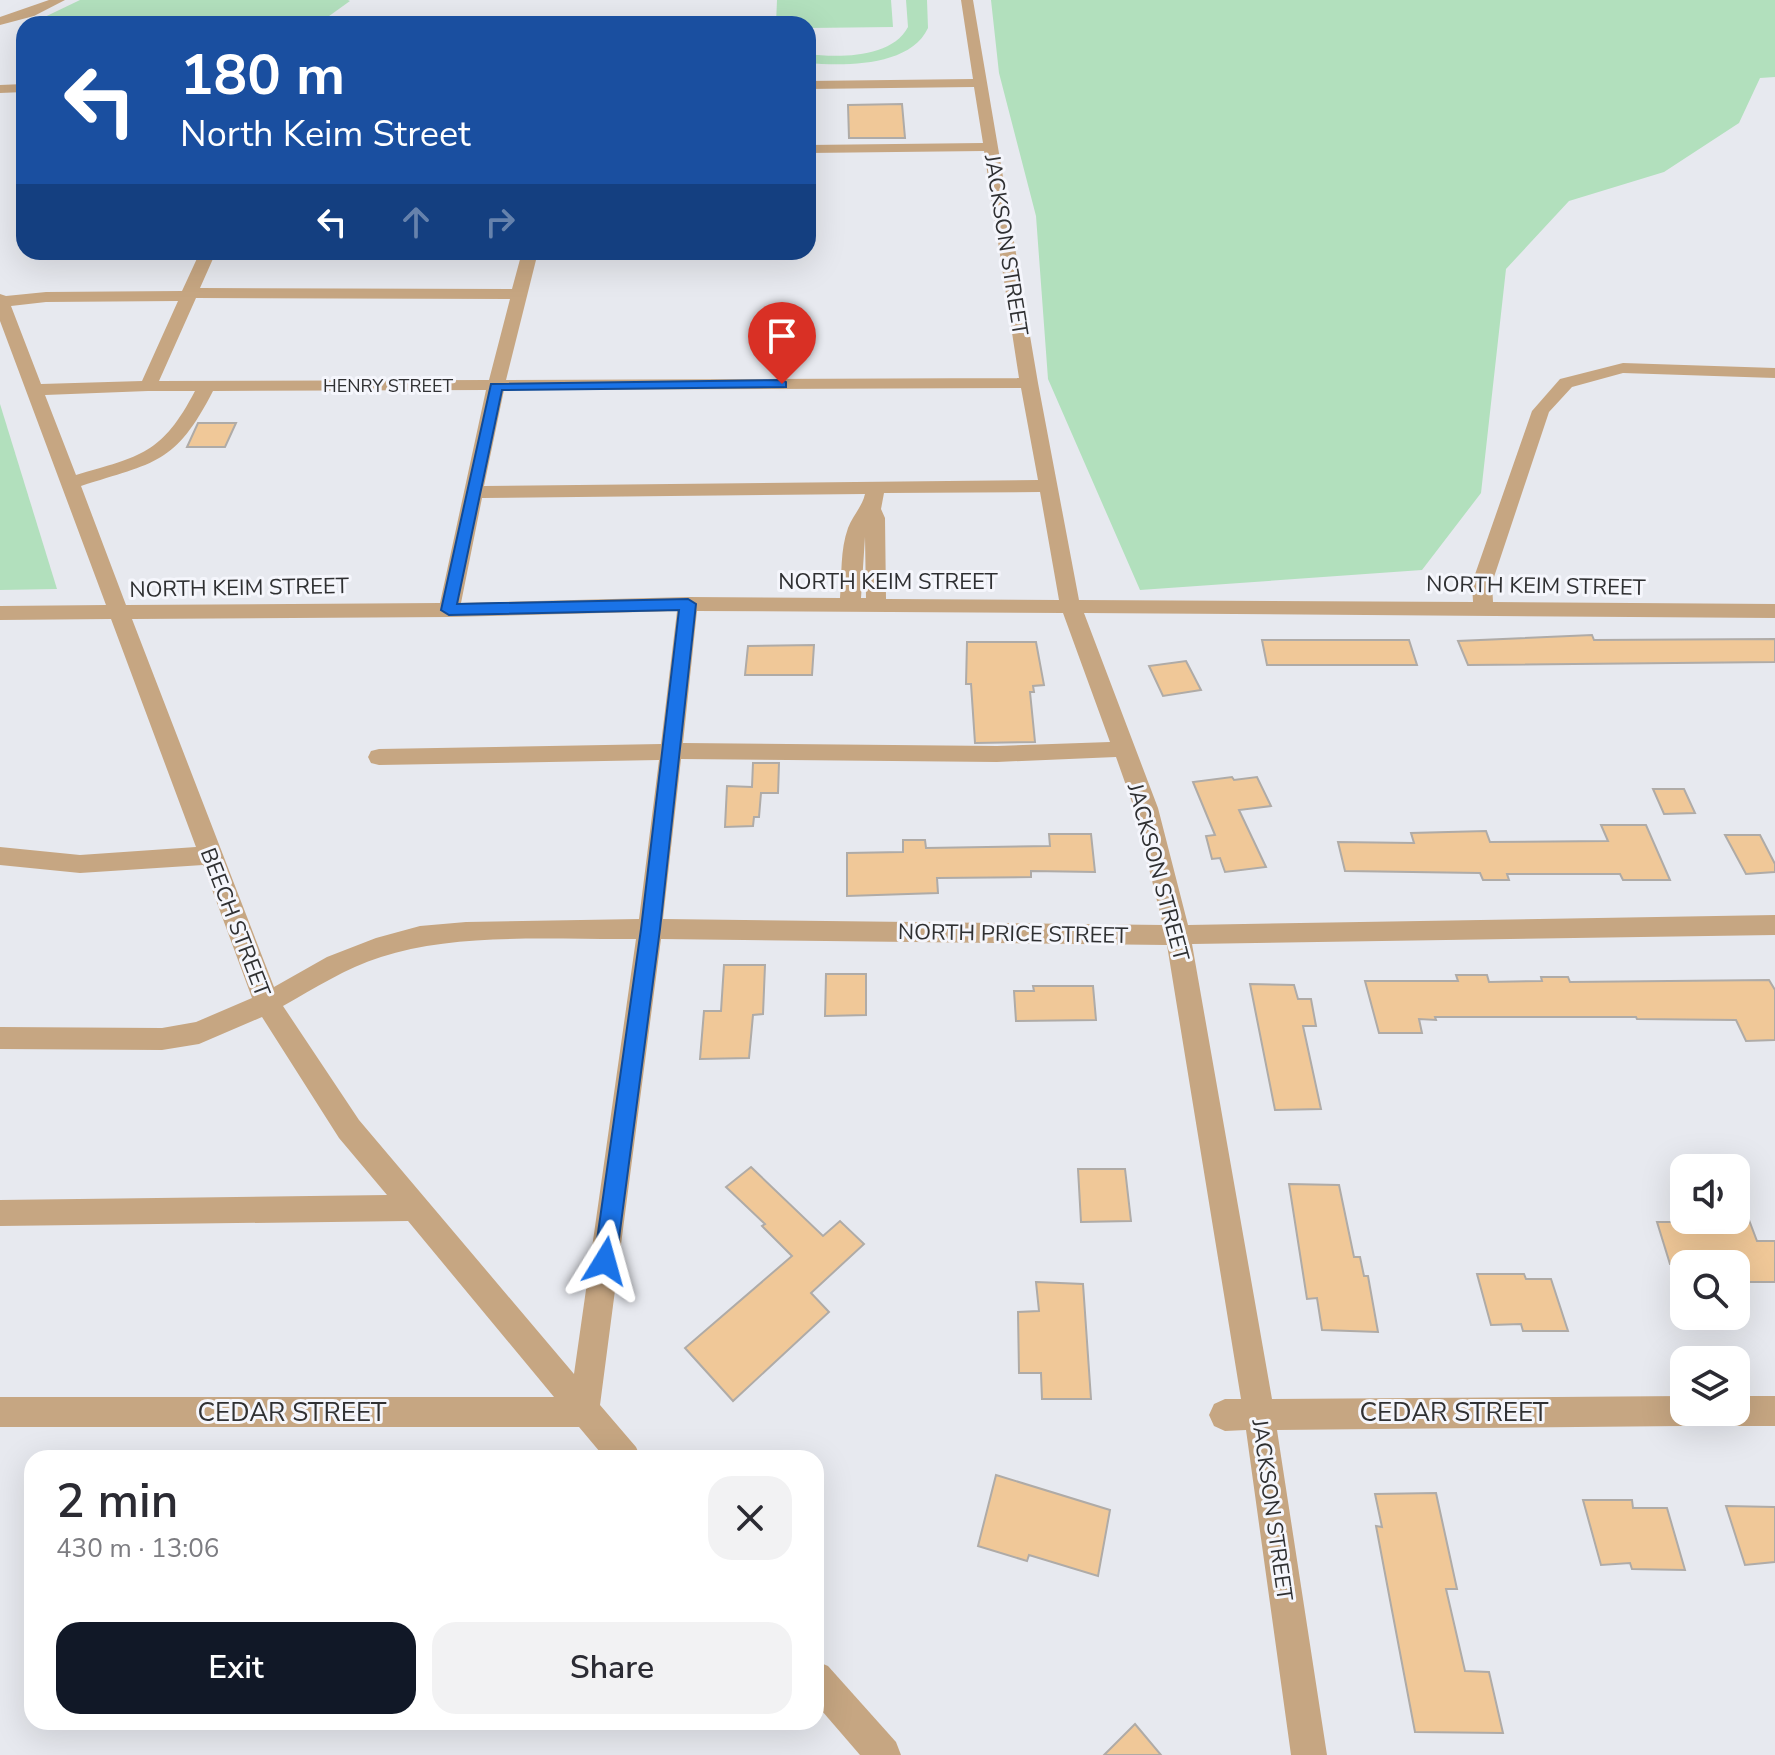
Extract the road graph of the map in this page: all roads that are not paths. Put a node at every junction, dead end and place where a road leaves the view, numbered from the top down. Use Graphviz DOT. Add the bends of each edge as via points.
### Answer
graph roads {
  1 [pos="59,0"];
  2 [pos="967,0"];
  3 [pos="19,16"];
  4 [pos="981,83"];
  5 [pos="816,85"];
  6 [pos="991,147"];
  7 [pos="816,149"];
  8 [pos="204,260"];
  9 [pos="528,260"];
  10 [pos="189,294"];
  11 [pos="520,294"];
  12 [pos="1,301"];
  13 [pos="1775,373"];
  14 [pos="1029,383"];
  15 [pos="148,386"];
  16 [pos="207,386"];
  17 [pos="496,386"];
  18 [pos="35,390"];
  19 [pos="69,484"];
  20 [pos="1047,486"];
  21 [pos="876,487"];
  22 [pos="474,492"];
  23 [pos="871,509"];
  24 [pos="688,604"];
  25 [pos="1070,604"];
  26 [pos="850,605"];
  27 [pos="876,605"];
  28 [pos="1483,609"];
  29 [pos="449,610"];
  30 [pos="1775,611"];
  31 [pos="0,613"];
  32 [pos="116,613"];
  33 [pos="1125,749"];
  34 [pos="671,752"];
  35 [pos="379,757"];
  36 [pos="210,855"];
  37 [pos="0,856"];
  38 [pos="1775,925"];
  39 [pos="650,929"];
  40 [pos="1178,934"];
  41 [pos="267,1003"];
  42 [pos="0,1038"];
  43 [pos="414,1208"];
  44 [pos="0,1213"];
  45 [pos="1670,1411"];
  46 [pos="1750,1411"];
  47 [pos="1775,1411"];
  48 [pos="0,1412"];
  49 [pos="584,1412"];
  50 [pos="1259,1414"];
  51 [pos="1225,1415"];
  52 [pos="618,1450"];
  53 [pos="824,1687"];
  54 [pos="883,1755"];
  55 [pos="1309,1755"];
  1 -- 3 [label="street"];
  2 -- 4 [label="street, JACKSON STREET"];
  4 -- 5 [label="street"];
  4 -- 6 [label="street, JACKSON STREET"];
  6 -- 7 [label="street"];
  6 -- 14 [label="street, JACKSON STREET"];
  8 -- 10 [label="street"];
  9 -- 11 [label="street"];
  10 -- 11 [label="street"];
  10 -- 12 [label="street"];
  10 -- 15 [label="street"];
  11 -- 17 [label="street"];
  12 -- 18 [label="street, BEECH STREET"];
  13 -- 28 [label="street" via="1623,368 1566,383 1541,411 1531,436 1482,583"];
  14 -- 17 [label="street, HENRY STREET"];
  14 -- 20 [label="street, JACKSON STREET"];
  15 -- 16 [label="street, HENRY STREET"];
  15 -- 18 [label="street, HENRY STREET"];
  16 -- 17 [label="street, HENRY STREET"];
  16 -- 19 [label="street" via="171,443"];
  17 -- 22 [label="street"];
  18 -- 19 [label="street, BEECH STREET"];
  19 -- 32 [label="street, BEECH STREET"];
  20 -- 21 [label="street"];
  20 -- 25 [label="street, JACKSON STREET"];
  21 -- 22 [label="street"];
  21 -- 23 [label="street"];
  22 -- 29 [label="street"];
  23 -- 26 [label="street" via="856,527"];
  23 -- 27 [label="street"];
  24 -- 26 [label="street, NORTH KEIM STREET"];
  24 -- 29 [label="street, NORTH KEIM STREET"];
  24 -- 34 [label="street"];
  25 -- 27 [label="street, NORTH KEIM STREET"];
  25 -- 28 [label="street, NORTH KEIM STREET"];
  25 -- 33 [label="street, JACKSON STREET"];
  26 -- 27 [label="street, NORTH KEIM STREET"];
  28 -- 30 [label="street, NORTH KEIM STREET"];
  29 -- 32 [label="street, NORTH KEIM STREET"];
  31 -- 32 [label="street, NORTH KEIM STREET"];
  32 -- 36 [label="street, BEECH STREET"];
  33 -- 34 [label="street" via="997,754"];
  33 -- 40 [label="street, JACKSON STREET"];
  34 -- 35 [label="street"];
  34 -- 39 [label="street"];
  36 -- 37 [label="street" via="80,864"];
  36 -- 41 [label="street, BEECH STREET"];
  38 -- 40 [label="street, NORTH PRICE STREET"];
  39 -- 40 [label="street, NORTH PRICE STREET"];
  39 -- 41 [label="street, NORTH PRICE STREET" via="420,936 336,964"];
  39 -- 49 [label="street"];
  40 -- 50 [label="street, JACKSON STREET"];
  41 -- 42 [label="street, NORTH PRICE STREET" via="199,1033 162,1039"];
  41 -- 43 [label="street, BEECH STREET" via="349,1129"];
  43 -- 44 [label="street"];
  43 -- 49 [label="street, BEECH STREET"];
  45 -- 50 [label="street, CEDAR STREET"];
  46 -- 47 [label="street"];
  48 -- 49 [label="street, CEDAR STREET"];
  49 -- 52 [label="street, BEECH STREET"];
  50 -- 51 [label="street, CEDAR STREET"];
  50 -- 55 [label="street, JACKSON STREET"];
  53 -- 54 [label="street"];
}
